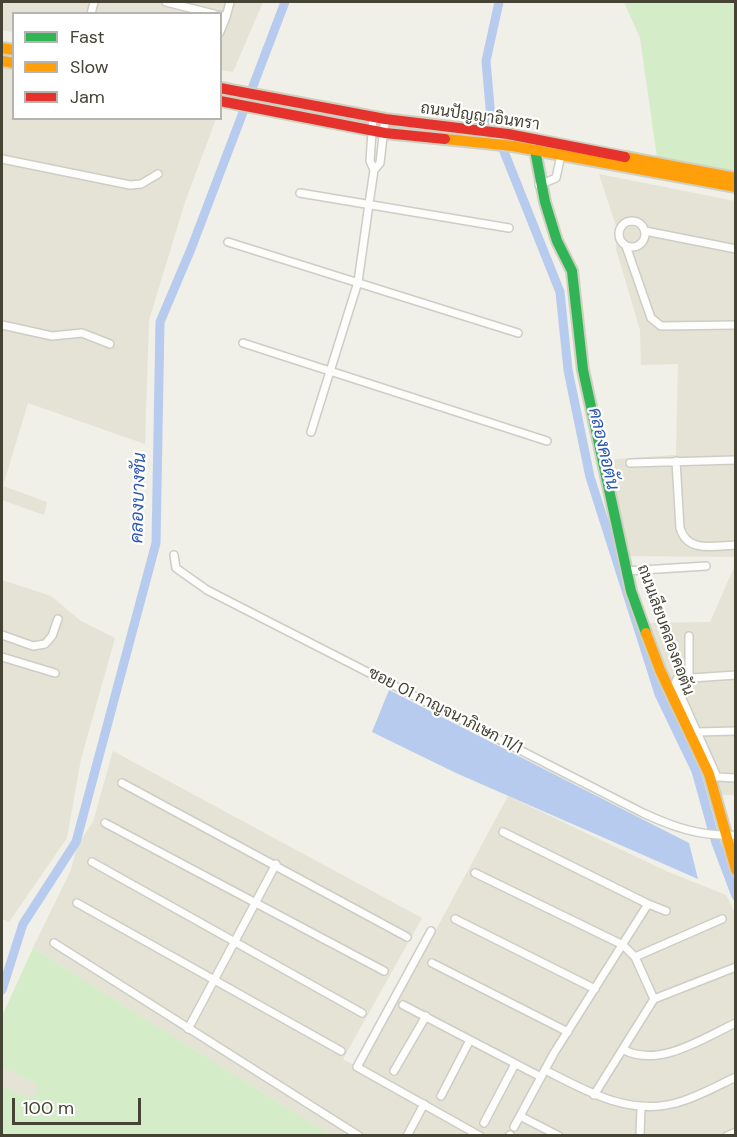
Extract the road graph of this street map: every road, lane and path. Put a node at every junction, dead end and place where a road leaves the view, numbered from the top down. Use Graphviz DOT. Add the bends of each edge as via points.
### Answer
graph roads {
  1 [pos="166,2"];
  2 [pos="230,2"];
  3 [pos="206,12"];
  4 [pos="223,16"];
  5 [pos="222,89"];
  6 [pos="222,101"];
  7 [pos="373,117"];
  8 [pos="385,119"];
  9 [pos="373,131"];
  10 [pos="385,133"];
  11 [pos="534,150"];
  12 [pos="561,155"];
  13 [pos="2,159"];
  14 [pos="635,164"];
  15 [pos="375,170"];
  16 [pos="158,174"];
  17 [pos="735,178"];
  18 [pos="539,185"];
  19 [pos="735,187"];
  20 [pos="300,193"];
  21 [pos="369,204"];
  22 [pos="508,228"];
  23 [pos="645,231"];
  24 [pos="228,242"];
  25 [pos="626,246"];
  26 [pos="735,249"];
  27 [pos="358,282"];
  28 [pos="2,325"];
  29 [pos="735,325"];
  30 [pos="518,333"];
  31 [pos="243,343"];
  32 [pos="110,344"];
  33 [pos="330,371"];
  34 [pos="311,432"];
  35 [pos="547,441"];
  36 [pos="735,460"];
  37 [pos="676,461"];
  38 [pos="630,463"];
  39 [pos="735,545"];
  40 [pos="174,555"];
  41 [pos="706,566"];
  42 [pos="626,571"];
  43 [pos="58,619"];
  44 [pos="2,635"];
  45 [pos="689,636"];
  46 [pos="2,657"];
  47 [pos="54,673"];
  48 [pos="735,675"];
  49 [pos="690,676"];
  50 [pos="735,731"];
  51 [pos="697,732"];
  52 [pos="735,778"];
  53 [pos="122,783"];
  54 [pos="105,823"];
  55 [pos="503,832"];
  56 [pos="726,835"];
  57 [pos="92,862"];
  58 [pos="276,864"];
  59 [pos="735,870"];
  60 [pos="476,873"];
  61 [pos="77,903"];
  62 [pos="256,903"];
  63 [pos="648,904"];
  64 [pos="666,912"];
  65 [pos="455,919"];
  66 [pos="722,919"];
  67 [pos="431,931"];
  68 [pos="407,937"];
  69 [pos="54,943"];
  70 [pos="236,943"];
  71 [pos="623,945"];
  72 [pos="635,957"];
  73 [pos="432,963"];
  74 [pos="735,967"];
  75 [pos="384,971"];
  76 [pos="215,980"];
  77 [pos="595,989"];
  78 [pos="654,999"];
  79 [pos="403,1005"];
  80 [pos="362,1013"];
  81 [pos="426,1017"];
  82 [pos="735,1023"];
  83 [pos="188,1029"];
  84 [pos="568,1032"];
  85 [pos="470,1040"];
  86 [pos="624,1050"];
  87 [pos="341,1051"];
  88 [pos="515,1064"];
  89 [pos="394,1071"];
  90 [pos="543,1074"];
  91 [pos="735,1077"];
  92 [pos="594,1095"];
  93 [pos="441,1096"];
  94 [pos="424,1104"];
  95 [pos="642,1106"];
  96 [pos="520,1116"];
  97 [pos="484,1123"];
  98 [pos="514,1127"];
  99 [pos="735,1132"];
  100 [pos="359,1136"];
  101 [pos="407,1136"];
  102 [pos="480,1136"];
  103 [pos="559,1136"];
  104 [pos="640,1136"];
  105 [pos="727,1136"];
  1 -- 3 [label="street"];
  2 -- 4 [label="street"];
  5 -- 7 [label="main road, ถนนปัญญาอินทรา"];
  6 -- 9 [label="main road, ถนนปัญญาอินทรา"];
  7 -- 8 [label="main road, ถนนปัญญาอินทรา"];
  7 -- 9 [label="street"];
  8 -- 10 [label="street"];
  8 -- 14 [label="main road, ถนนปัญญาอินทรา" via="508,134"];
  9 -- 10 [label="main road, ถนนปัญญาอินทรา"];
  9 -- 15 [label="street" via="370,161"];
  10 -- 11 [label="main road, ถนนปัญญาอินทรา"];
  10 -- 15 [label="street" via="380,163"];
  11 -- 12 [label="main road, ถนนปัญญาอินทรา"];
  11 -- 18 [label="main road, ถนนเลียบคลองคอตัน"];
  12 -- 14 [label="main road, ถนนปัญญาอินทรา"];
  12 -- 18 [label="street" via="556,178"];
  13 -- 16 [label="street" via="130,185 141,184"];
  14 -- 17 [label="main road, ถนนปัญญาอินทรา"];
  14 -- 19 [label="main road, ถนนปัญญาอินทรา"];
  15 -- 21 [label="street"];
  18 -- 42 [label="main road, ถนนเลียบคลองคอตัน" via="557,241 572,271 583,370"];
  20 -- 21 [label="street"];
  21 -- 22 [label="street"];
  21 -- 27 [label="street"];
  23 -- 25 [label="street" via="639,246"];
  23 -- 25 [label="street" via="636,222 624,224 620,236"];
  23 -- 26 [label="street"];
  24 -- 27 [label="street"];
  25 -- 29 [label="street" via="656,323"];
  27 -- 30 [label="street"];
  27 -- 33 [label="street"];
  28 -- 32 [label="street" via="51,336 82,333"];
  31 -- 33 [label="street"];
  33 -- 34 [label="street"];
  33 -- 35 [label="street"];
  36 -- 37 [label="street"];
  37 -- 38 [label="street"];
  37 -- 39 [label="street" via="682,538 700,546"];
  40 -- 56 [label="street, ซอย 01 กาญจนาภิเษก 11/1" via="176,568 186,576 260,618 644,813 669,825"];
  41 -- 42 [label="street"];
  42 -- 56 [label="main road, ถนนเลียบคลองคอตัน" via="660,670 709,774"];
  43 -- 44 [label="street" via="45,644 33,646"];
  45 -- 49 [label="street"];
  46 -- 47 [label="street"];
  48 -- 49 [label="street"];
  49 -- 51 [label="street" via="675,682"];
  50 -- 51 [label="street"];
  51 -- 52 [label="street" via="717,777"];
  53 -- 58 [label="street"];
  54 -- 62 [label="street"];
  55 -- 63 [label="street"];
  56 -- 59 [label="main road, ถนนเลียบคลองคอตัน"];
  57 -- 70 [label="street"];
  58 -- 62 [label="street"];
  58 -- 68 [label="street"];
  60 -- 71 [label="street"];
  61 -- 76 [label="street"];
  62 -- 70 [label="street"];
  62 -- 75 [label="street"];
  63 -- 64 [label="street"];
  63 -- 71 [label="street"];
  65 -- 77 [label="street"];
  66 -- 72 [label="street"];
  67 -- 94 [label="street" via="357,1067"];
  69 -- 83 [label="street"];
  70 -- 76 [label="street"];
  70 -- 80 [label="street"];
  71 -- 72 [label="street"];
  71 -- 77 [label="street"];
  72 -- 78 [label="street"];
  73 -- 84 [label="street"];
  74 -- 78 [label="street"];
  76 -- 83 [label="street"];
  76 -- 87 [label="street"];
  77 -- 84 [label="street"];
  78 -- 86 [label="street"];
  79 -- 81 [label="street"];
  81 -- 85 [label="street"];
  81 -- 89 [label="street"];
  82 -- 86 [label="street" via="665,1054 645,1057"];
  83 -- 100 [label="street"];
  84 -- 90 [label="street"];
  85 -- 88 [label="street"];
  85 -- 93 [label="street"];
  86 -- 92 [label="street"];
  88 -- 90 [label="street"];
  88 -- 97 [label="street"];
  90 -- 92 [label="street"];
  90 -- 96 [label="street"];
  91 -- 95 [label="street" via="677,1103"];
  92 -- 95 [label="street"];
  94 -- 101 [label="street"];
  94 -- 102 [label="street"];
  95 -- 104 [label="street"];
  96 -- 98 [label="street"];
  96 -- 103 [label="street"];
  99 -- 105 [label="street"];
}
